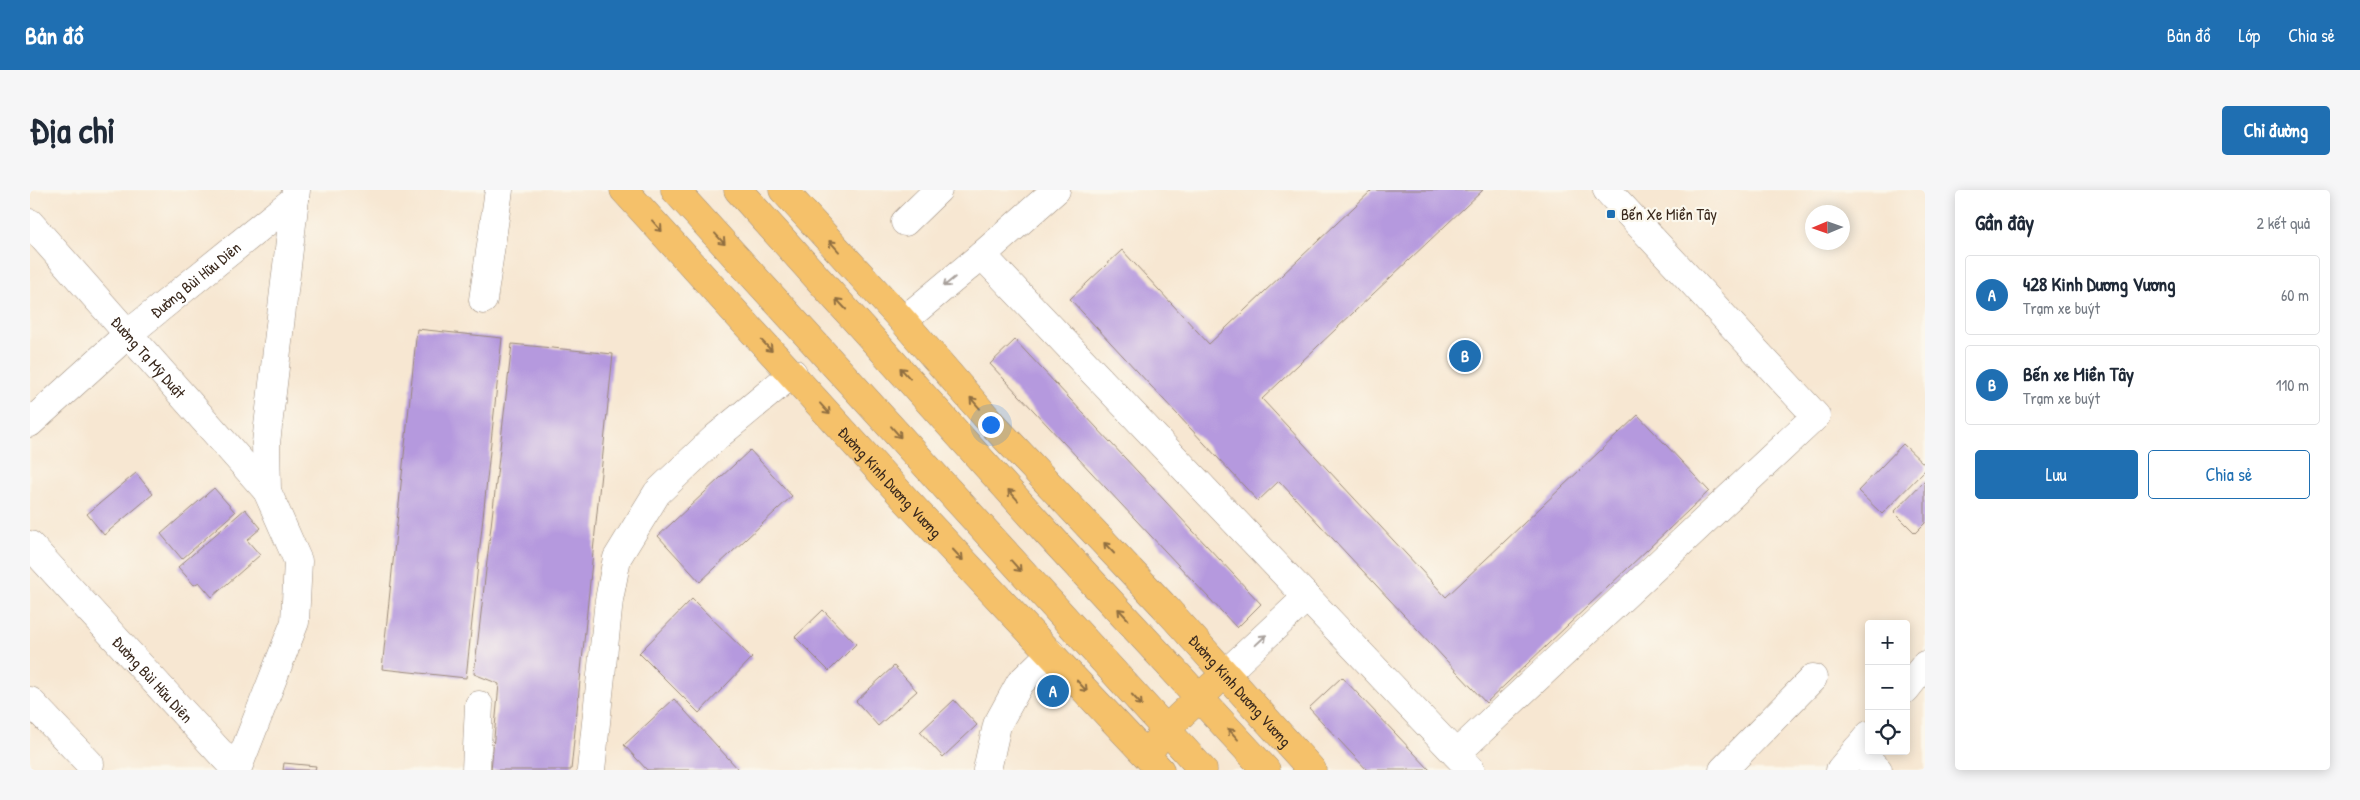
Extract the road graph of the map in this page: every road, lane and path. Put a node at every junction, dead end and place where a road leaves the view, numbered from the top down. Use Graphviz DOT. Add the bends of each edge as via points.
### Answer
graph roads {
  1 [pos="499,190"];
  2 [pos="624,190"];
  3 [pos="675,190"];
  4 [pos="738,190"];
  5 [pos="938,190"];
  6 [pos="1056,190"];
  7 [pos="1607,190"];
  8 [pos="786,191"];
  9 [pos="295,194"];
  10 [pos="905,222"];
  11 [pos="30,223"];
  12 [pos="982,255"];
  13 [pos="482,300"];
  14 [pos="903,321"];
  15 [pos="128,334"];
  16 [pos="874,339"];
  17 [pos="829,357"];
  18 [pos="793,373"];
  19 [pos="30,423"];
  20 [pos="267,491"];
  21 [pos="30,545"];
  22 [pos="1307,597"];
  23 [pos="1051,653"];
  24 [pos="1925,665"];
  25 [pos="1225,674"];
  26 [pos="1813,678"];
  27 [pos="1910,683"];
  28 [pos="1200,698"];
  29 [pos="30,700"];
  30 [pos="479,706"];
  31 [pos="1165,730"];
  32 [pos="1863,742"];
  33 [pos="1463,762"];
  34 [pos="90,764"];
  35 [pos="1150,765"];
  36 [pos="236,770"];
  37 [pos="476,770"];
  38 [pos="591,770"];
  39 [pos="987,770"];
  40 [pos="1203,770"];
  41 [pos="1266,770"];
  42 [pos="1312,770"];
  43 [pos="1723,770"];
  44 [pos="1840,770"];
  45 [pos="1878,770"];
  1 -- 13 [label="street"];
  2 -- 18 [label="main road, Đường Kinh Dương Vương, one-way"];
  3 -- 17 [label="main road, one-way"];
  16 -- 4 [label="main road, Đường Kinh Dương Vương, one-way"];
  5 -- 10 [label="street"];
  6 -- 12 [label="street"];
  7 -- 33 [label="street" via="1816,416"];
  14 -- 8 [label="main road, Đường Kinh Dương Vương, one-way"];
  9 -- 15 [label="street, Đường Bùi Hữu Diên"];
  9 -- 20 [label="street" via="266,443"];
  11 -- 15 [label="street, Đường Tạ Mỹ Duật"];
  12 -- 14 [label="street, one-way"];
  12 -- 22 [label="street"];
  14 -- 16 [label="main road"];
  25 -- 14 [label="main road, Đường Kinh Dương Vương, one-way" via="994,426"];
  15 -- 19 [label="street, Đường Bùi Hữu Diên"];
  15 -- 20 [label="street, Đường Tạ Mỹ Duật"];
  16 -- 17 [label="main road"];
  28 -- 16 [label="main road, Đường Kinh Dương Vương, one-way"];
  17 -- 18 [label="main road"];
  17 -- 31 [label="main road, one-way"];
  18 -- 23 [label="main road, Đường Kinh Dương Vương, one-way" via="907,501"];
  18 -- 38 [label="street" via="715,438 657,493 617,558 609,600"];
  20 -- 36 [label="street" via="298,561 295,622"];
  21 -- 36 [label="street, Đường Bùi Hữu Diên"];
  25 -- 22 [label="street, one-way"];
  22 -- 33 [label="street"];
  23 -- 35 [label="main road, Đường Kinh Dương Vương, one-way"];
  23 -- 39 [label="street" via="1020,683 997,725"];
  24 -- 27 [label="street"];
  25 -- 28 [label="main road"];
  25 -- 42 [label="main road, Đường Kinh Dương Vương"];
  26 -- 43 [label="street"];
  28 -- 31 [label="main road"];
  41 -- 28 [label="main road, Đường Kinh Dương Vương, one-way"];
  29 -- 34 [label="street"];
  30 -- 37 [label="street"];
  31 -- 35 [label="main road"];
  31 -- 40 [label="main road"];
  32 -- 44 [label="street"];
  32 -- 45 [label="street"];
}
